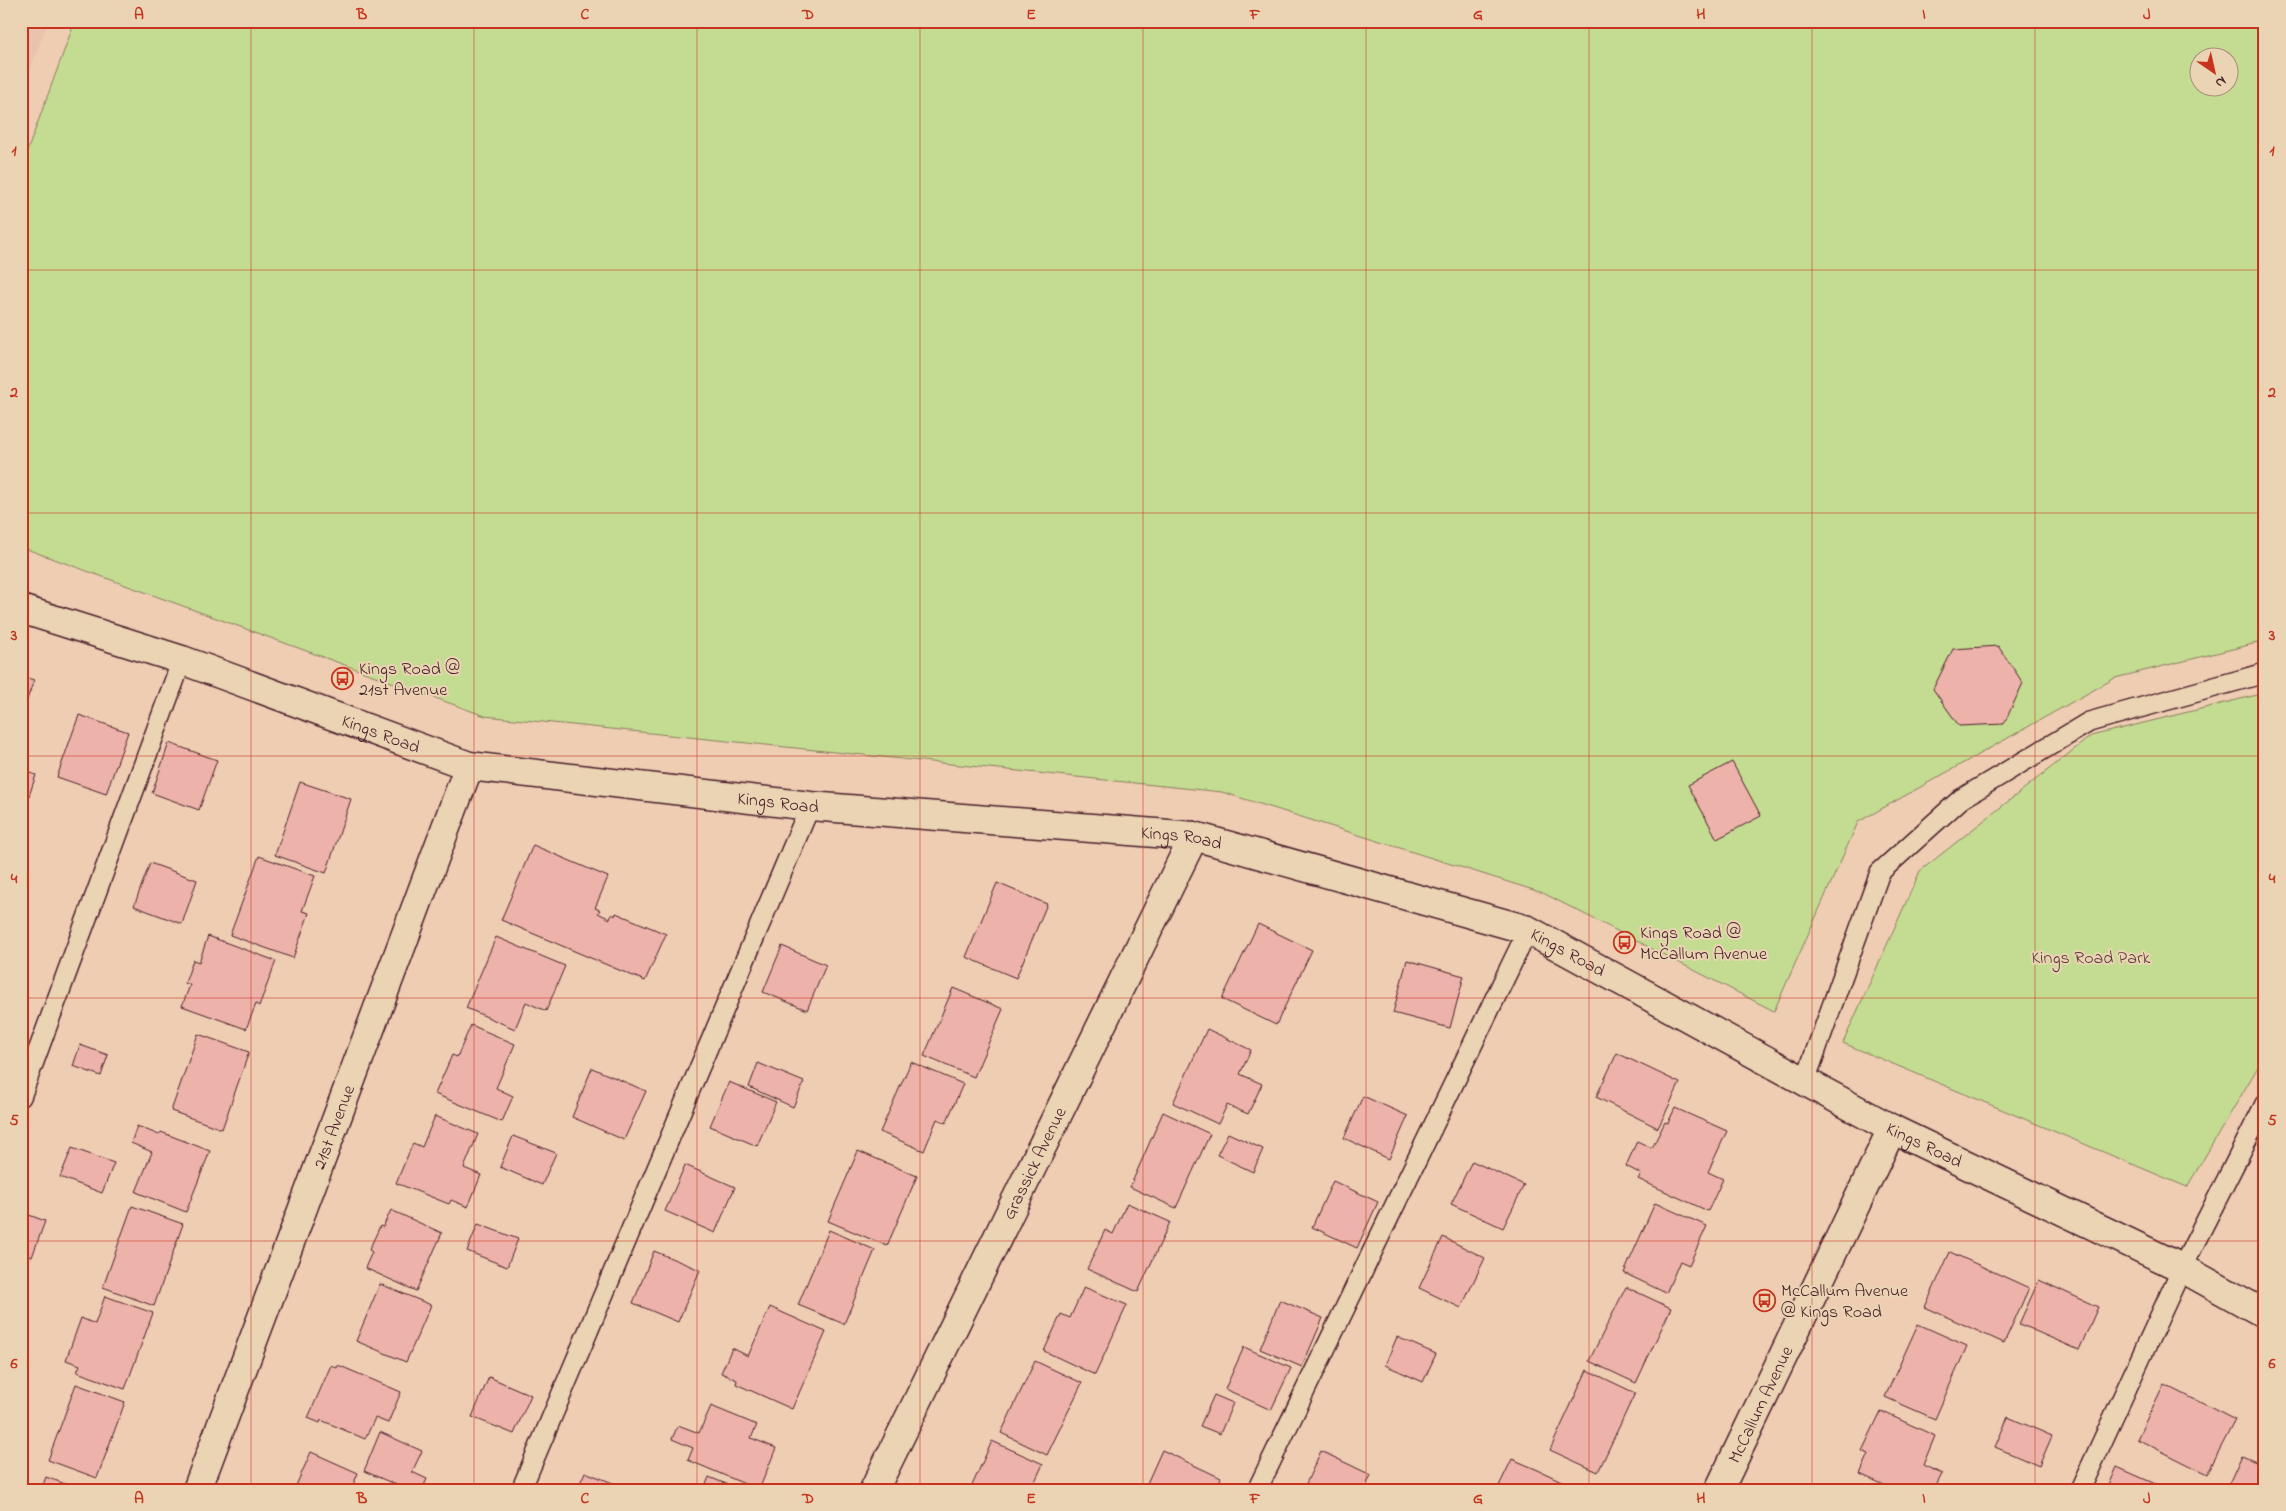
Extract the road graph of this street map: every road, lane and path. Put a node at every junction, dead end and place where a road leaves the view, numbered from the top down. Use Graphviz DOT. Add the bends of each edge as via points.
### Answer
graph roads {
  1 [pos="21,609"];
  2 [pos="182,660"];
  3 [pos="2265,673"];
  4 [pos="469,766"];
  5 [pos="810,806"];
  6 [pos="1194,836"];
  7 [pos="1528,930"];
  8 [pos="1805,1082"];
  9 [pos="21,1097"];
  10 [pos="2265,1104"];
  11 [pos="1892,1129"];
  12 [pos="2182,1268"];
  13 [pos="2265,1314"];
  14 [pos="197,1490"];
  15 [pos="521,1490"];
  16 [pos="874,1490"];
  17 [pos="1257,1490"];
  18 [pos="1718,1490"];
  19 [pos="2080,1490"];
  1 -- 2 [label="street, Kings Road"];
  2 -- 4 [label="street, Kings Road"];
  2 -- 9 [label="lane"];
  3 -- 8 [label="lane" via="2088,722 1962,799 1880,872"];
  4 -- 5 [label="street, Kings Road"];
  4 -- 14 [label="street, 21st Avenue"];
  5 -- 6 [label="street, Kings Road"];
  5 -- 15 [label="lane"];
  6 -- 7 [label="street, Kings Road"];
  6 -- 16 [label="street, Grassick Avenue"];
  7 -- 8 [label="street, Kings Road"];
  7 -- 17 [label="lane"];
  8 -- 11 [label="street, Kings Road"];
  10 -- 12 [label="lane"];
  11 -- 12 [label="street, Kings Road"];
  11 -- 18 [label="street, McCallum Avenue"];
  12 -- 13 [label="street, Kings Road"];
  12 -- 19 [label="lane"];
}
